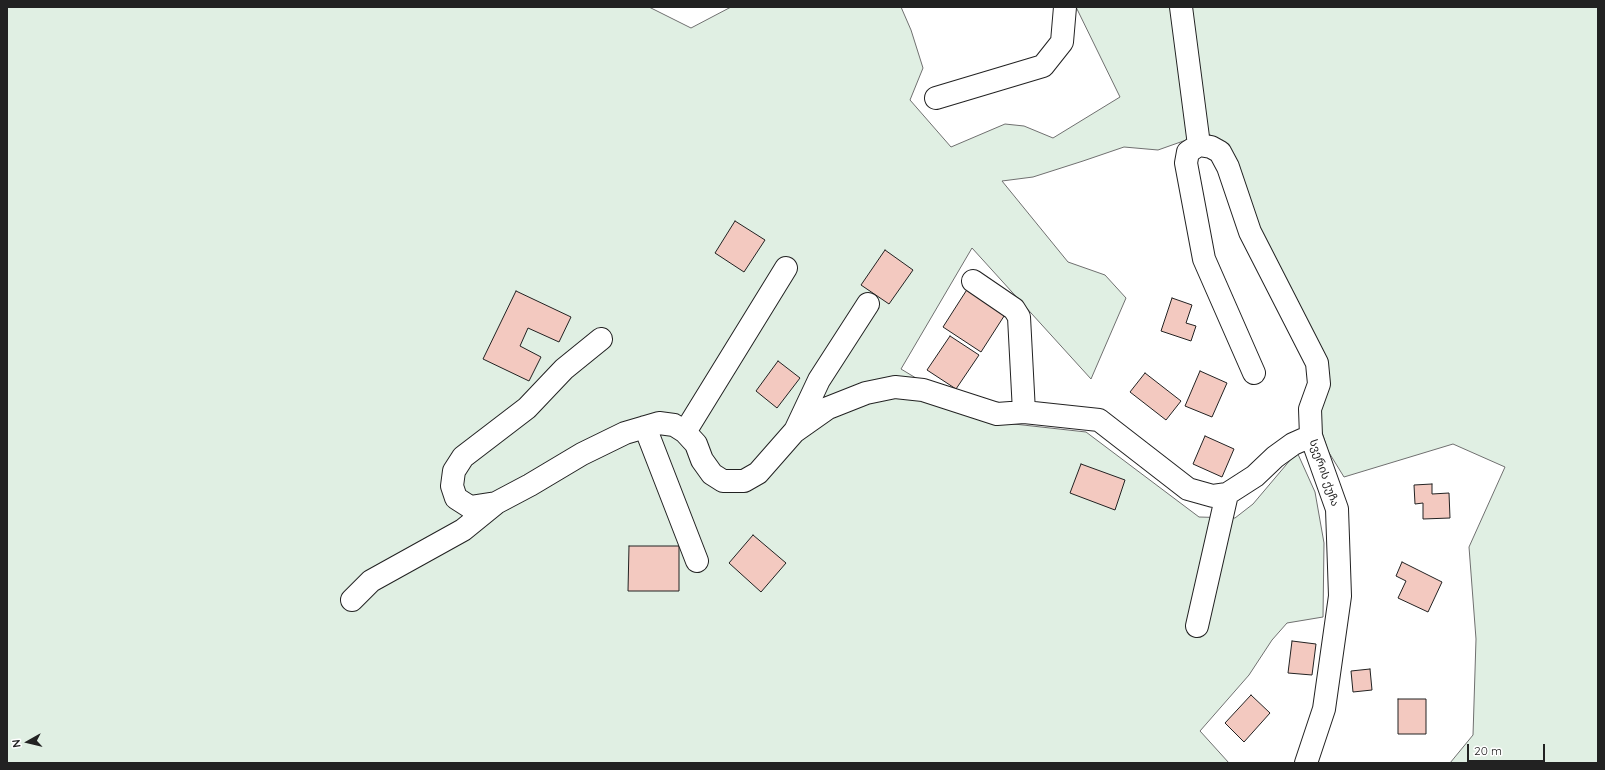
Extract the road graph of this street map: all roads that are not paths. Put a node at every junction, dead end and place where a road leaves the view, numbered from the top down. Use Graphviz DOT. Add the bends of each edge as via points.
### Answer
graph roads {
  1 [pos="1065,7"];
  2 [pos="1181,7"];
  3 [pos="936,98"];
  4 [pos="1199,145"];
  5 [pos="786,268"];
  6 [pos="973,281"];
  7 [pos="868,304"];
  8 [pos="600,339"];
  9 [pos="1254,373"];
  10 [pos="1024,412"];
  11 [pos="645,427"];
  12 [pos="686,432"];
  13 [pos="794,432"];
  14 [pos="1311,436"];
  15 [pos="1227,494"];
  16 [pos="496,503"];
  17 [pos="697,562"];
  18 [pos="352,600"];
  19 [pos="1197,626"];
  20 [pos="1306,763"];
  1 -- 3 [label="street" via="1062,42 1043,66"];
  2 -- 4 [label="street"];
  4 -- 9 [label="street" via="1188,152 1186,163 1204,259"];
  4 -- 14 [label="street, სვერის ქუჩა" via="1220,152 1228,167 1250,232 1317,363 1319,384 1310,409"];
  5 -- 12 [label="street"];
  6 -- 10 [label="street" via="1014,309 1019,317"];
  7 -- 13 [label="street" via="819,380"];
  8 -- 16 [label="street" via="564,369 527,408 463,457 454,471 452,486 456,498 470,507"];
  10 -- 13 [label="street" via="998,414 923,390 895,388 866,393 828,408"];
  10 -- 15 [label="street" via="1099,420 1188,489 1213,496"];
  11 -- 12 [label="street" via="658,423 674,425"];
  11 -- 16 [label="street" via="625,433 582,454"];
  11 -- 17 [label="street"];
  12 -- 13 [label="street" via="696,444 702,460 712,474 723,482 744,481 758,473"];
  14 -- 15 [label="street" via="1293,444 1255,476"];
  14 -- 20 [label="street, სვერის ქუჩა" via="1337,509 1340,596 1324,709"];
  15 -- 19 [label="street"];
  16 -- 18 [label="street" via="463,530 371,581"];
}
